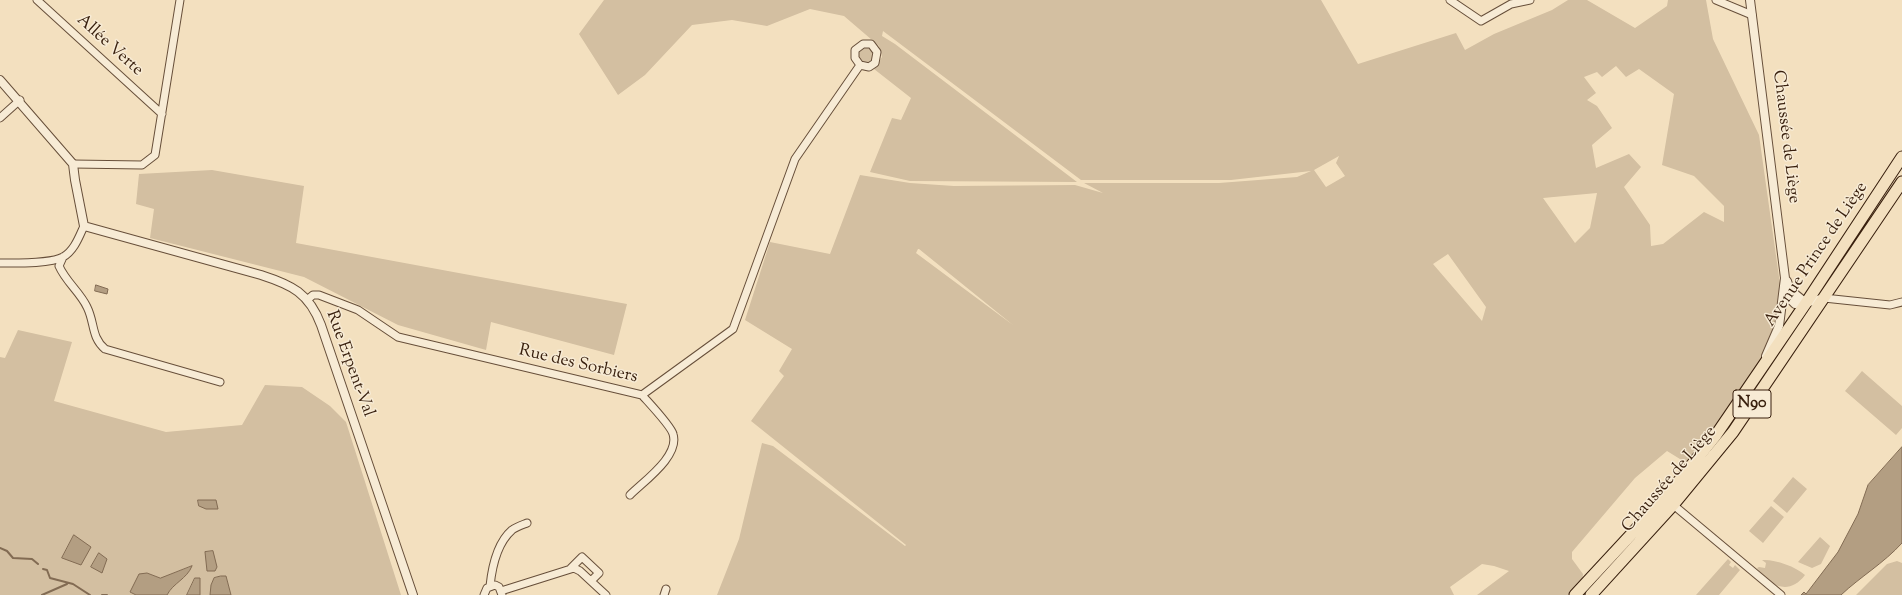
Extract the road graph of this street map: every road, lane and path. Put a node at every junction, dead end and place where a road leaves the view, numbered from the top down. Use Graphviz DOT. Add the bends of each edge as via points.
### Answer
graph roads {
  1 [pos="37,0"];
  2 [pos="180,0"];
  3 [pos="1450,0"];
  4 [pos="1530,0"];
  5 [pos="1716,0"];
  6 [pos="1750,0"];
  7 [pos="1752,15"];
  8 [pos="860,65"];
  9 [pos="0,80"];
  10 [pos="20,100"];
  11 [pos="162,114"];
  12 [pos="0,118"];
  13 [pos="1902,157"];
  14 [pos="73,164"];
  15 [pos="1902,182"];
  16 [pos="84,226"];
  17 [pos="63,257"];
  18 [pos="0,263"];
  19 [pos="1786,278"];
  20 [pos="1784,290"];
  21 [pos="1824,298"];
  22 [pos="307,300"];
  23 [pos="1806,304"];
  24 [pos="1901,304"];
  25 [pos="1759,372"];
  26 [pos="220,382"];
  27 [pos="642,395"];
  28 [pos="630,495"];
  29 [pos="1669,501"];
  30 [pos="526,523"];
  31 [pos="1607,561"];
  32 [pos="571,568"];
  33 [pos="591,581"];
  34 [pos="490,586"];
  35 [pos="502,593"];
  36 [pos="413,595"];
  37 [pos="484,595"];
  38 [pos="606,595"];
  39 [pos="1575,595"];
  40 [pos="1581,595"];
  41 [pos="1591,595"];
  42 [pos="1781,595"];
  1 -- 11 [label="street, Allée Verte"];
  2 -- 11 [label="street"];
  3 -- 4 [label="street" via="1481,20 1511,4"];
  5 -- 7 [label="street"];
  6 -- 7 [label="street, Chaussée de Liège"];
  7 -- 19 [label="street, Chaussée de Liège"];
  8 -- 27 [label="street, Rue des Sorbiers" via="795,159 733,329"];
  9 -- 10 [label="street"];
  10 -- 12 [label="street"];
  10 -- 14 [label="street"];
  11 -- 14 [label="street" via="155,155 148,162 131,166"];
  13 -- 23 [label="main road, Avenue Prince de Liège / N90"];
  14 -- 16 [label="street"];
  15 -- 21 [label="main road, Avenue Prince de Liège / N90"];
  16 -- 17 [label="street" via="76,244"];
  16 -- 22 [label="street, Rue Erpent-Val" via="261,274 284,282 298,290"];
  17 -- 18 [label="street" via="45,261"];
  17 -- 26 [label="street" via="59,266 63,275 86,306 98,342 105,349"];
  19 -- 20 [label="street, Chaussée de Liège"];
  19 -- 23 [label="street, Chaussée de Liège" via="1790,290"];
  20 -- 23 [label="street" via="1795,304"];
  20 -- 25 [label="street, Chaussée de Liège" via="1779,326"];
  21 -- 23 [label="street"];
  21 -- 24 [label="street"];
  21 -- 29 [label="main road, Chaussée de Liège / N90" via="1733,432"];
  22 -- 27 [label="street, Rue des Sorbiers" via="313,295 319,295 358,310 398,337"];
  22 -- 36 [label="street, Rue Erpent-Val" via="321,325"];
  23 -- 25 [label="main road, Avenue Prince de Liège / N90"];
  25 -- 29 [label="main road, Chaussée de Liège / N90"];
  27 -- 28 [label="street" via="673,433 674,446 670,456"];
  29 -- 31 [label="main road, Chaussée de Liège / N90"];
  29 -- 41 [label="main road, Chaussée de Liège / N90"];
  29 -- 42 [label="street"];
  30 -- 34 [label="street" via="512,531 500,547 492,568"];
  31 -- 39 [label="main road, Chaussée de Liège / N90"];
  31 -- 40 [label="main road, N90"];
  32 -- 33 [label="street" via="580,571"];
  32 -- 33 [label="street" via="582,557 599,573"];
  32 -- 35 [label="street"];
  33 -- 38 [label="street"];
  34 -- 35 [label="street" via="495,585"];
  34 -- 37 [label="street"];
}
